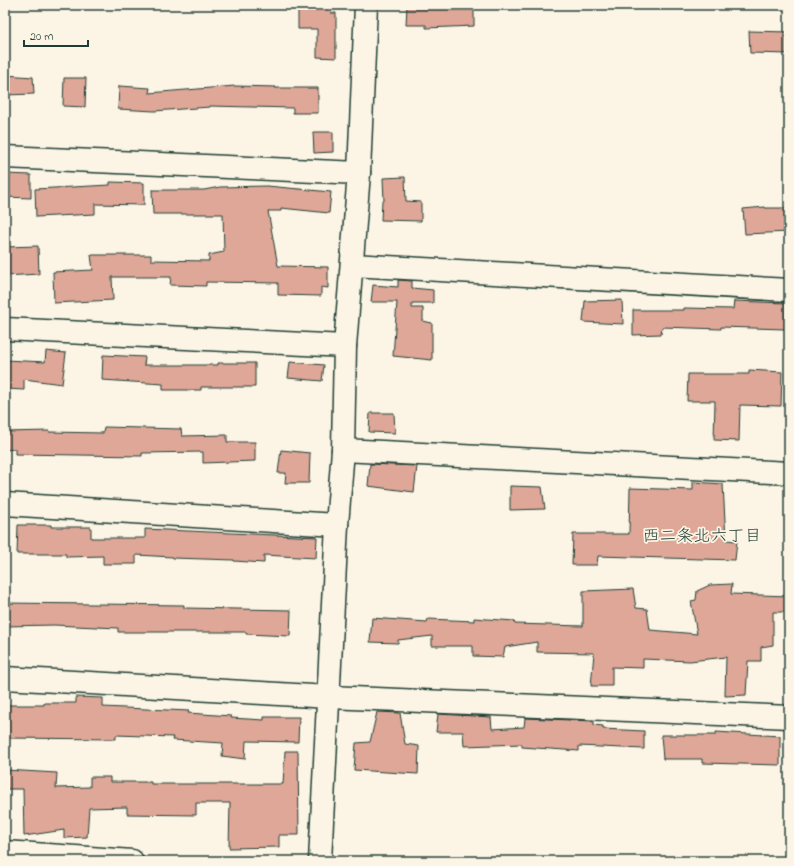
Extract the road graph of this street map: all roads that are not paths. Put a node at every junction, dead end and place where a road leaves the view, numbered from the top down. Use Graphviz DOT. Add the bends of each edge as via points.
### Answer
graph roads {
  1 [pos="366,5"];
  2 [pos="5,158"];
  3 [pos="359,173"];
  4 [pos="352,265"];
  5 [pos="789,290"];
  6 [pos="5,329"];
  7 [pos="345,346"];
  8 [pos="343,450"];
  9 [pos="789,473"];
  10 [pos="5,504"];
  11 [pos="337,525"];
  12 [pos="5,678"];
  13 [pos="329,697"];
  14 [pos="789,717"];
  15 [pos="5,852"];
  16 [pos="132,861"];
  17 [pos="320,861"];
  1 -- 3 [label="street"];
  2 -- 3 [label="street"];
  3 -- 4 [label="street"];
  4 -- 5 [label="street"];
  4 -- 7 [label="street"];
  6 -- 7 [label="street"];
  7 -- 8 [label="street"];
  8 -- 9 [label="street"];
  8 -- 11 [label="street"];
  10 -- 11 [label="street"];
  11 -- 13 [label="street"];
  12 -- 13 [label="street"];
  13 -- 14 [label="street"];
  13 -- 17 [label="street"];
  15 -- 16 [label="street"];
}
